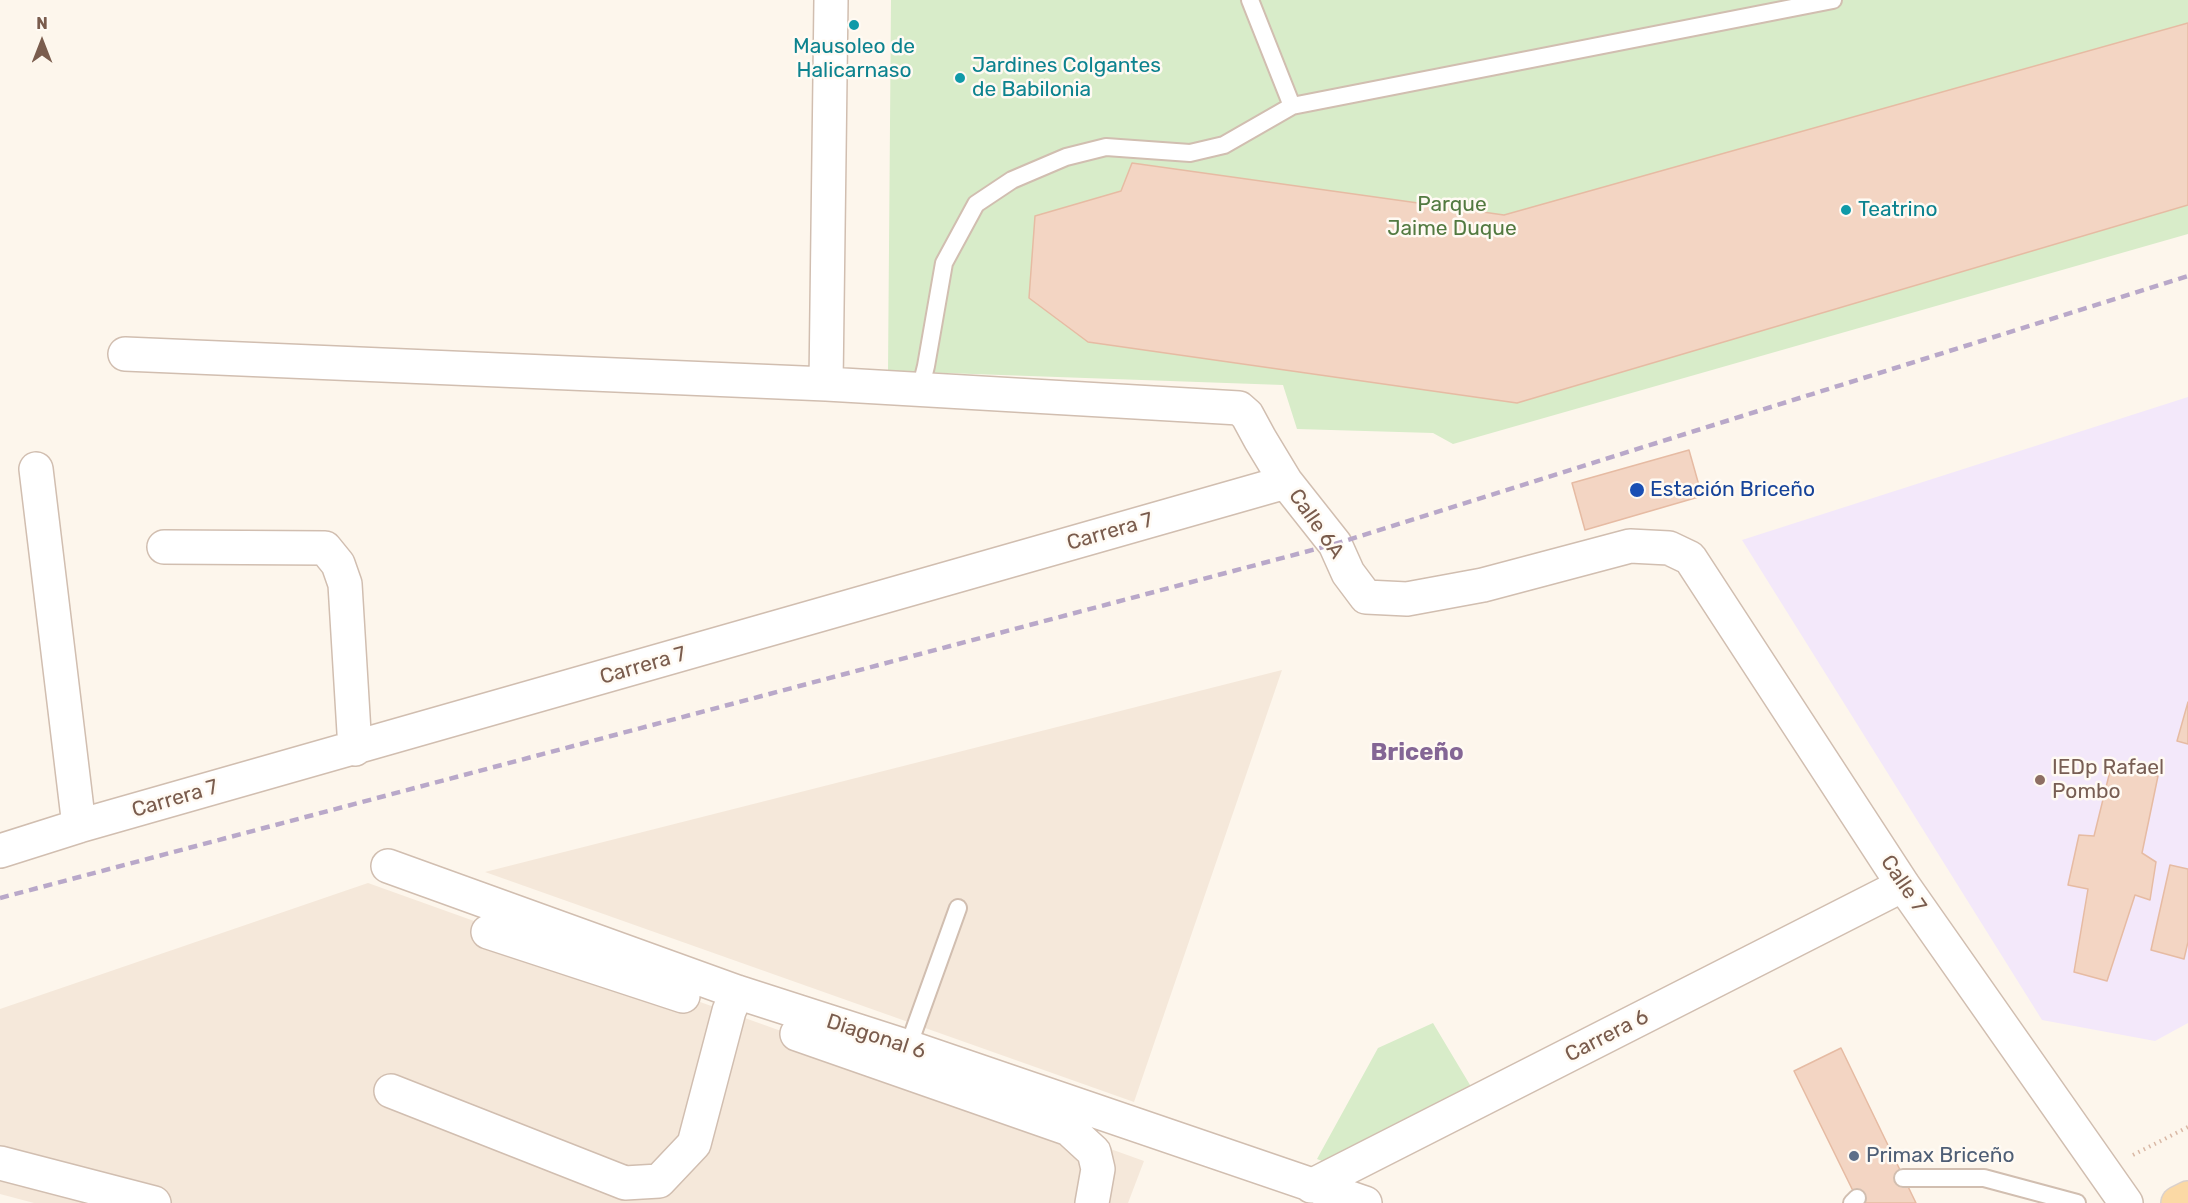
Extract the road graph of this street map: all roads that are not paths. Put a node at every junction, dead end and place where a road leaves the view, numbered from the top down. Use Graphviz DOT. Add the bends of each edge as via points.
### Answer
graph roads {
  1 [pos="831,0"];
  2 [pos="1250,0"];
  3 [pos="1833,0"];
  4 [pos="1292,106"];
  5 [pos="125,354"];
  6 [pos="826,384"];
  7 [pos="920,390"];
  8 [pos="36,469"];
  9 [pos="1286,482"];
  10 [pos="164,547"];
  11 [pos="1690,558"];
  12 [pos="355,749"];
  13 [pos="79,826"];
  14 [pos="0,851"];
  15 [pos="388,866"];
  16 [pos="1903,885"];
  17 [pos="958,908"];
  18 [pos="488,932"];
  19 [pos="733,1001"];
  20 [pos="908,1047"];
  21 [pos="391,1091"];
  22 [pos="0,1163"];
  23 [pos="1903,1178"];
  24 [pos="1311,1186"];
  25 [pos="2188,1198"];
  26 [pos="154,1203"];
  27 [pos="1092,1203"];
  28 [pos="1365,1203"];
  29 [pos="2077,1203"];
  30 [pos="2126,1203"];
  31 [pos="2178,1203"];
  1 -- 6 [label="street"];
  2 -- 4 [label="lane"];
  3 -- 4 [label="lane"];
  4 -- 7 [label="lane" via="1224,145 1190,153 1107,147 1066,157 1012,180 976,204 944,263"];
  5 -- 6 [label="street"];
  6 -- 7 [label="street"];
  7 -- 9 [label="street, Calle 6A" via="1239,408 1247,415"];
  8 -- 13 [label="street"];
  9 -- 11 [label="street, Calle 6A" via="1335,544 1348,573 1366,597 1407,599 1483,585 1630,546 1669,548"];
  9 -- 12 [label="street, Carrera 7"];
  10 -- 12 [label="street" via="326,548 338,564 345,584"];
  11 -- 16 [label="street, Calle 7"];
  12 -- 13 [label="street, Carrera 7"];
  13 -- 14 [label="street, Carrera 7"];
  15 -- 19 [label="street, Diagonal 6"];
  16 -- 24 [label="street, Carrera 6"];
  16 -- 30 [label="street, Calle 7"];
  17 -- 20 [label="lane"];
  18 -- 19 [label="street"];
  19 -- 20 [label="street, Diagonal 6"];
  19 -- 21 [label="street" via="694,1144 659,1182 625,1183"];
  19 -- 27 [label="street" via="1069,1129 1094,1152 1098,1168"];
  20 -- 24 [label="street, Diagonal 6"];
  22 -- 26 [label="street"];
  23 -- 29 [label="lane" via="1984,1178"];
  24 -- 28 [label="street, Diagonal 6"];
  25 -- 31 [label="main road"];
}
